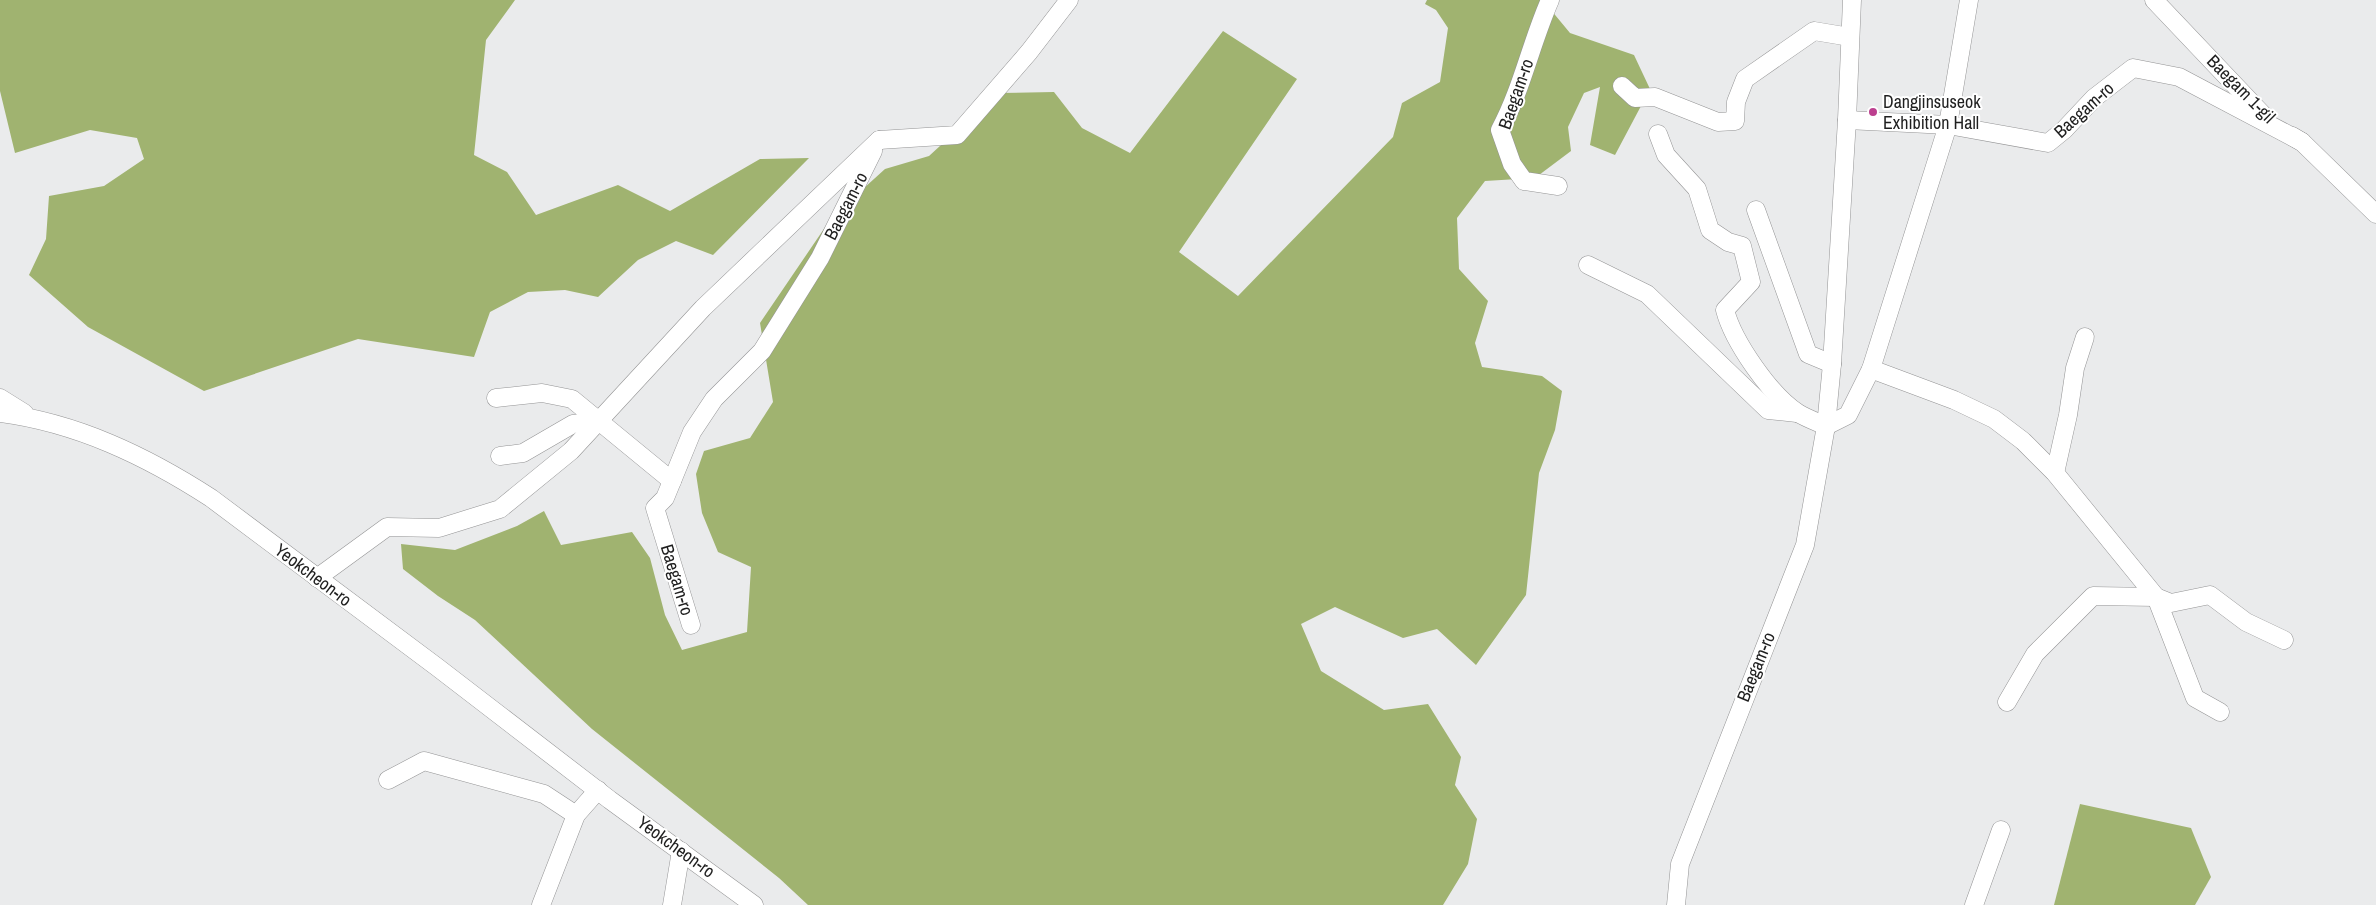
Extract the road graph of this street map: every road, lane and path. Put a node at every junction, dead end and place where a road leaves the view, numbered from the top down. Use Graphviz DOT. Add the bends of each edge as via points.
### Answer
graph roads {
  1 [pos="1069,0"];
  2 [pos="1550,0"];
  3 [pos="1852,0"];
  4 [pos="1969,0"];
  5 [pos="2154,0"];
  6 [pos="1850,37"];
  7 [pos="1622,86"];
  8 [pos="1848,120"];
  9 [pos="1948,125"];
  10 [pos="1658,134"];
  11 [pos="879,140"];
  12 [pos="2302,142"];
  13 [pos="1558,186"];
  14 [pos="1756,210"];
  15 [pos="2376,214"];
  16 [pos="1588,265"];
  17 [pos="2085,337"];
  18 [pos="1832,364"];
  19 [pos="1871,369"];
  20 [pos="0,398"];
  21 [pos="496,398"];
  22 [pos="0,413"];
  23 [pos="1797,413"];
  24 [pos="31,417"];
  25 [pos="599,421"];
  26 [pos="1826,426"];
  27 [pos="500,456"];
  28 [pos="2055,473"];
  29 [pos="672,481"];
  30 [pos="317,578"];
  31 [pos="2156,597"];
  32 [pos="691,625"];
  33 [pos="2284,640"];
  34 [pos="2007,702"];
  35 [pos="2220,712"];
  36 [pos="388,780"];
  37 [pos="598,790"];
  38 [pos="576,815"];
  39 [pos="2001,830"];
  40 [pos="682,851"];
  41 [pos="541,905"];
  42 [pos="672,905"];
  43 [pos="754,905"];
  44 [pos="1676,905"];
  45 [pos="1974,905"];
  1 -- 11 [label="street" via="957,135"];
  2 -- 13 [label="street, Baegam-ro" via="1513,106 1500,130 1512,164 1524,181"];
  3 -- 6 [label="street, Baegam-ro"];
  4 -- 9 [label="street"];
  5 -- 12 [label="street, Baegam 1-gil" via="2265,117"];
  6 -- 7 [label="street" via="1814,31 1745,79 1736,102 1735,121 1718,122 1655,98 1635,98"];
  6 -- 8 [label="street, Baegam-ro"];
  8 -- 9 [label="street, Baegam-ro"];
  8 -- 18 [label="street, Baegam-ro"];
  9 -- 12 [label="street, Baegam-ro" via="2048,142 2094,98 2133,68 2179,77"];
  9 -- 19 [label="street"];
  10 -- 23 [label="street" via="1666,155 1697,189 1710,230 1728,242 1742,246 1751,282 1725,310 1728,323 1763,380"];
  11 -- 25 [label="street" via="703,308"];
  11 -- 29 [label="street, Baegam-ro" via="820,258 762,351 714,399 692,432"];
  12 -- 15 [label="street, Baegam 1-gil"];
  14 -- 18 [label="street" via="1808,354"];
  16 -- 23 [label="street" via="1647,294 1768,410"];
  17 -- 28 [label="street" via="2075,368"];
  18 -- 26 [label="street, Baegam-ro"];
  19 -- 26 [label="street" via="1848,416"];
  19 -- 28 [label="street" via="1954,400 1994,419 2023,441"];
  20 -- 24 [label="street"];
  21 -- 25 [label="street" via="542,392 572,399"];
  22 -- 24 [label="street, Yeokcheon-ro"];
  23 -- 26 [label="street"];
  24 -- 30 [label="street, Yeokcheon-ro" via="110,443 175,475 211,498"];
  25 -- 27 [label="street" via="573,424 523,453"];
  25 -- 29 [label="street"];
  25 -- 30 [label="street" via="571,451 500,509 440,528 387,527"];
  26 -- 44 [label="street, Baegam-ro" via="1805,545 1680,864"];
  28 -- 31 [label="street"];
  29 -- 32 [label="street, Baegam-ro" via="665,498 655,508"];
  30 -- 37 [label="street, Yeokcheon-ro"];
  31 -- 33 [label="street" via="2171,603 2210,595 2246,622"];
  31 -- 34 [label="street" via="2093,596 2035,654"];
  31 -- 35 [label="street" via="2195,698"];
  36 -- 38 [label="street" via="424,760 544,794"];
  37 -- 38 [label="street"];
  37 -- 40 [label="street, Yeokcheon-ro"];
  38 -- 41 [label="street"];
  39 -- 45 [label="street"];
  40 -- 42 [label="street"];
  40 -- 43 [label="street, Yeokcheon-ro"];
}
